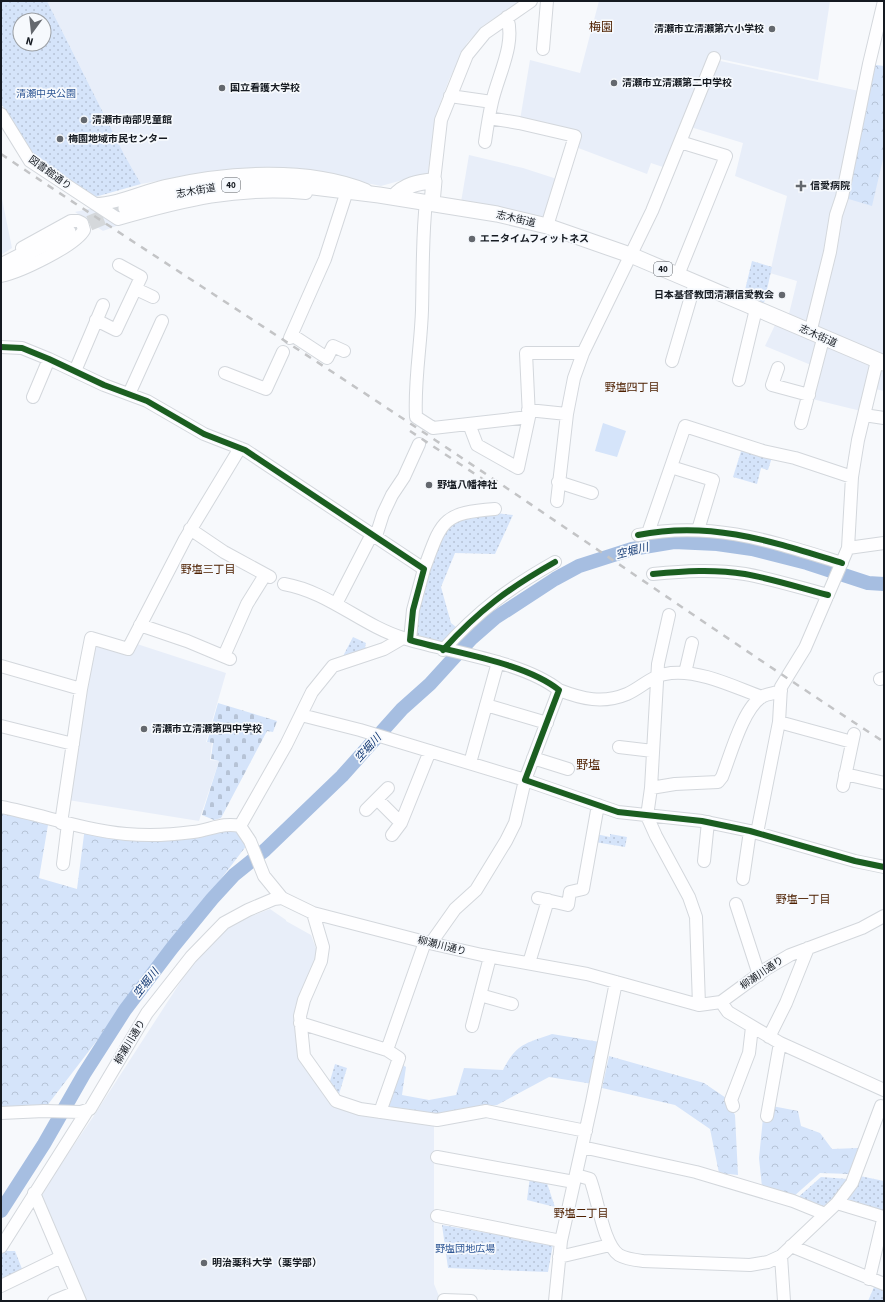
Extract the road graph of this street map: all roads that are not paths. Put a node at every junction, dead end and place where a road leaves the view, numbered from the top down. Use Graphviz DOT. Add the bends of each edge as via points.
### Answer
graph roads {
  1 [pos="531,1"];
  2 [pos="547,1"];
  3 [pos="884,1"];
  4 [pos="507,17"];
  5 [pos="543,49"];
  6 [pos="714,58"];
  7 [pos="450,96"];
  8 [pos="492,102"];
  9 [pos="1,114"];
  10 [pos="489,118"];
  11 [pos="485,142"];
  12 [pos="680,142"];
  13 [pos="434,181"];
  14 [pos="347,191"];
  15 [pos="387,196"];
  16 [pos="429,203"];
  17 [pos="118,209"];
  18 [pos="547,226"];
  19 [pos="68,232"];
  20 [pos="630,254"];
  21 [pos="1,258"];
  22 [pos="118,265"];
  23 [pos="1,266"];
  24 [pos="678,275"];
  25 [pos="1,276"];
  26 [pos="695,283"];
  27 [pos="136,289"];
  28 [pos="153,297"];
  29 [pos="103,305"];
  30 [pos="756,309"];
  31 [pos="96,320"];
  32 [pos="162,321"];
  33 [pos="817,336"];
  34 [pos="1,347"];
  35 [pos="344,350"];
  36 [pos="283,352"];
  37 [pos="583,353"];
  38 [pos="49,359"];
  39 [pos="672,361"];
  40 [pos="880,362"];
  41 [pos="778,368"];
  42 [pos="75,371"];
  43 [pos="225,373"];
  44 [pos="740,380"];
  45 [pos="129,394"];
  46 [pos="809,395"];
  47 [pos="33,396"];
  48 [pos="528,414"];
  49 [pos="567,414"];
  50 [pos="864,415"];
  51 [pos="884,418"];
  52 [pos="801,423"];
  53 [pos="469,424"];
  54 [pos="419,444"];
  55 [pos="243,449"];
  56 [pos="671,467"];
  57 [pos="852,477"];
  58 [pos="558,482"];
  59 [pos="592,494"];
  60 [pos="557,501"];
  61 [pos="495,509"];
  62 [pos="190,529"];
  63 [pos="698,530"];
  64 [pos="374,535"];
  65 [pos="884,543"];
  66 [pos="848,548"];
  67 [pos="555,562"];
  68 [pos="842,564"];
  69 [pos="424,569"];
  70 [pos="653,574"];
  71 [pos="284,584"];
  72 [pos="828,595"];
  73 [pos="336,604"];
  74 [pos="669,615"];
  75 [pos="140,625"];
  76 [pos="406,639"];
  77 [pos="692,643"];
  78 [pos="444,650"];
  79 [pos="498,662"];
  80 [pos="1,666"];
  81 [pos="685,673"];
  82 [pos="657,676"];
  83 [pos="81,689"];
  84 [pos="559,690"];
  85 [pos="781,691"];
  86 [pos="762,697"];
  87 [pos="486,705"];
  88 [pos="301,715"];
  89 [pos="547,722"];
  90 [pos="779,722"];
  91 [pos="1,726"];
  92 [pos="72,744"];
  93 [pos="619,747"];
  94 [pos="430,751"];
  95 [pos="652,751"];
  96 [pos="533,758"];
  97 [pos="470,763"];
  98 [pos="568,769"];
  99 [pos="525,780"];
  100 [pos="884,783"];
  101 [pos="388,788"];
  102 [pos="651,788"];
  103 [pos="377,799"];
  104 [pos="598,805"];
  105 [pos="1,807"];
  106 [pos="366,810"];
  107 [pos="647,816"];
  108 [pos="708,822"];
  109 [pos="401,823"];
  110 [pos="64,824"];
  111 [pos="240,826"];
  112 [pos="753,832"];
  113 [pos="392,835"];
  114 [pos="704,861"];
  115 [pos="63,864"];
  116 [pos="884,867"];
  117 [pos="743,880"];
  118 [pos="282,898"];
  119 [pos="736,904"];
  120 [pos="313,913"];
  121 [pos="884,916"];
  122 [pos="428,942"];
  123 [pos="808,948"];
  124 [pos="490,957"];
  125 [pos="528,963"];
  126 [pos="759,975"];
  127 [pos="616,982"];
  128 [pos="480,995"];
  129 [pos="721,1002"];
  130 [pos="512,1004"];
  131 [pos="699,1005"];
  132 [pos="300,1023"];
  133 [pos="472,1026"];
  134 [pos="752,1027"];
  135 [pos="775,1040"];
  136 [pos="387,1050"];
  137 [pos="884,1090"];
  138 [pos="883,1105"];
  139 [pos="733,1106"];
  140 [pos="84,1111"];
  141 [pos="380,1112"];
  142 [pos="1,1113"];
  143 [pos="767,1116"];
  144 [pos="586,1131"];
  145 [pos="582,1147"];
  146 [pos="437,1157"];
  147 [pos="575,1179"];
  148 [pos="34,1194"];
  149 [pos="837,1203"];
  150 [pos="825,1214"];
  151 [pos="436,1216"];
  152 [pos="561,1241"];
  153 [pos="2,1243"];
  154 [pos="610,1245"];
  155 [pos="792,1246"];
  156 [pos="781,1256"];
  157 [pos="61,1257"];
  158 [pos="559,1257"];
  159 [pos="869,1279"];
  160 [pos="884,1284"];
  161 [pos="1,1286"];
  162 [pos="78,1296"];
  163 [pos="444,1300"];
  164 [pos="54,1301"];
  165 [pos="471,1301"];
  166 [pos="556,1301"];
  167 [pos="784,1301"];
  1 -- 4 [label="street"];
  2 -- 5 [label="street"];
  3 -- 33 [label="street" via="836,215"];
  4 -- 7 [label="street" via="485,33 473,46"];
  4 -- 8 [label="street" via="510,27 507,48"];
  6 -- 12 [label="street"];
  7 -- 8 [label="street"];
  7 -- 13 [label="street" via="439,129"];
  8 -- 10 [label="street"];
  9 -- 17 [label="street, 図書館通り" via="30,161 95,204"];
  10 -- 11 [label="street"];
  10 -- 18 [label="street" via="575,136"];
  12 -- 20 [label="street" via="652,210"];
  12 -- 24 [label="street" via="726,156"];
  13 -- 15 [label="main road" via="414,184"];
  13 -- 16 [label="main road"];
  14 -- 15 [label="main road, 志木街道 / 40"];
  14 -- 17 [label="main road, 志木街道 / 40" via="289,184 237,185 180,193"];
  14 -- 35 [label="street" via="325,259 291,337 326,358 333,346"];
  15 -- 16 [label="main road, 志木街道 / 40"];
  15 -- 17 [label="street" via="326,178 300,175 237,175 142,192"];
  16 -- 18 [label="main road, 志木街道 / 40" via="497,214"];
  16 -- 53 [label="street" via="422,236 416,416 434,428"];
  18 -- 20 [label="main road, 志木街道 / 40"];
  19 -- 23 [label="main road"];
  20 -- 24 [label="main road, 志木街道 / 40"];
  20 -- 37 [label="street"];
  21 -- 25 [label="street" via="71,221 82,223 84,230 73,242 32,264"];
  22 -- 27 [label="street" via="142,277"];
  24 -- 26 [label="main road, 志木街道 / 40"];
  26 -- 30 [label="main road, 志木街道 / 40"];
  26 -- 39 [label="street"];
  27 -- 28 [label="street"];
  27 -- 31 [label="street" via="116,330"];
  29 -- 31 [label="street"];
  30 -- 33 [label="main road, 志木街道 / 40"];
  30 -- 44 [label="street"];
  31 -- 42 [label="street"];
  32 -- 45 [label="street"];
  33 -- 40 [label="main road, 志木街道 / 40"];
  33 -- 46 [label="street"];
  34 -- 38 [label="street" via="22,348"];
  36 -- 43 [label="street" via="266,389"];
  37 -- 48 [label="street" via="526,353"];
  37 -- 49 [label="street" via="574,378"];
  38 -- 42 [label="street"];
  38 -- 47 [label="street"];
  40 -- 50 [label="street"];
  41 -- 46 [label="street" via="772,385"];
  42 -- 45 [label="street"];
  45 -- 55 [label="street" via="147,401 204,434"];
  46 -- 52 [label="street"];
  48 -- 49 [label="street"];
  48 -- 53 [label="street"];
  48 -- 53 [label="street" via="518,468 477,445"];
  49 -- 58 [label="street"];
  50 -- 51 [label="street"];
  50 -- 57 [label="street"];
  54 -- 64 [label="street"];
  55 -- 62 [label="street"];
  55 -- 64 [label="street"];
  56 -- 57 [label="street" via="685,426"];
  56 -- 63 [label="street" via="713,480"];
  56 -- 63 [label="street" via="643,534"];
  57 -- 66 [label="street"];
  58 -- 59 [label="street"];
  58 -- 60 [label="street"];
  61 -- 69 [label="street" via="468,512 449,519 441,526"];
  62 -- 75 [label="street"];
  62 -- 75 [label="street" via="267,576 247,604 227,658"];
  63 -- 68 [label="street" via="728,532 774,542"];
  64 -- 69 [label="street"];
  64 -- 73 [label="street"];
  65 -- 66 [label="street"];
  66 -- 68 [label="street"];
  67 -- 78 [label="street" via="499,596"];
  68 -- 72 [label="street"];
  69 -- 76 [label="street"];
  70 -- 72 [label="street" via="703,571 744,574"];
  71 -- 73 [label="street" via="311,591"];
  72 -- 85 [label="street" via="805,648"];
  73 -- 76 [label="street" via="389,634"];
  74 -- 82 [label="street"];
  75 -- 83 [label="street" via="128,649 91,638"];
  76 -- 78 [label="street"];
  76 -- 88 [label="street" via="333,666 312,692"];
  77 -- 81 [label="street"];
  78 -- 79 [label="street"];
  79 -- 84 [label="street" via="549,682"];
  79 -- 87 [label="street"];
  80 -- 83 [label="street"];
  81 -- 82 [label="street"];
  81 -- 86 [label="street" via="709,678"];
  82 -- 84 [label="street" via="628,694 593,701"];
  82 -- 95 [label="street"];
  83 -- 92 [label="street"];
  84 -- 89 [label="street"];
  85 -- 86 [label="street"];
  85 -- 90 [label="street"];
  86 -- 102 [label="street" via="750,710 718,782"];
  87 -- 89 [label="street"];
  87 -- 97 [label="street"];
  88 -- 94 [label="street"];
  88 -- 111 [label="street"];
  89 -- 96 [label="street"];
  90 -- 100 [label="street" via="853,738 844,780"];
  90 -- 112 [label="street"];
  91 -- 92 [label="street"];
  92 -- 110 [label="street"];
  93 -- 95 [label="street"];
  94 -- 97 [label="street"];
  94 -- 109 [label="street"];
  95 -- 102 [label="street"];
  96 -- 98 [label="street"];
  96 -- 99 [label="street"];
  97 -- 99 [label="street"];
  99 -- 104 [label="street"];
  99 -- 122 [label="street" via="515,823 506,841 476,890 455,909"];
  101 -- 103 [label="street"];
  102 -- 107 [label="street"];
  103 -- 106 [label="street"];
  103 -- 109 [label="street"];
  104 -- 107 [label="street" via="618,812"];
  104 -- 125 [label="street" via="583,889 570,892 568,905 543,899"];
  105 -- 110 [label="street"];
  107 -- 108 [label="street"];
  107 -- 131 [label="street" via="689,897 696,917"];
  108 -- 112 [label="street"];
  108 -- 114 [label="street"];
  109 -- 113 [label="street"];
  110 -- 111 [label="street" via="126,834 166,835 195,832 220,825"];
  110 -- 115 [label="street"];
  111 -- 118 [label="street" via="250,841 264,876"];
  112 -- 116 [label="street"];
  112 -- 117 [label="street"];
  118 -- 120 [label="street, 柳瀬川通り"];
  118 -- 140 [label="street, 柳瀬川通り" via="234,917 206,941 177,973 147,1013 103,1089 90,1109"];
  119 -- 126 [label="street"];
  120 -- 122 [label="street, 柳瀬川通り"];
  120 -- 132 [label="street" via="323,946 321,961 304,1000"];
  121 -- 123 [label="street, 柳瀬川通り" via="862,928"];
  122 -- 124 [label="street, 柳瀬川通り"];
  122 -- 136 [label="street"];
  123 -- 126 [label="street, 柳瀬川通り" via="787,957"];
  123 -- 135 [label="street" via="786,1003"];
  124 -- 125 [label="street, 柳瀬川通り"];
  124 -- 128 [label="street"];
  125 -- 127 [label="street, 柳瀬川通り"];
  126 -- 129 [label="street, 柳瀬川通り"];
  127 -- 131 [label="street, 柳瀬川通り"];
  127 -- 144 [label="street"];
  128 -- 130 [label="street"];
  128 -- 133 [label="street"];
  129 -- 131 [label="street, 柳瀬川通り"];
  129 -- 134 [label="street" via="728,1012"];
  132 -- 136 [label="street"];
  132 -- 141 [label="street" via="304,1056 336,1101"];
  134 -- 135 [label="street"];
  134 -- 139 [label="street" via="749,1053 731,1100"];
  135 -- 137 [label="street"];
  135 -- 143 [label="street"];
  136 -- 141 [label="street" via="399,1058"];
  138 -- 149 [label="street" via="852,1183"];
  140 -- 142 [label="street"];
  140 -- 148 [label="street, 柳瀬川通り"];
  141 -- 144 [label="street" via="437,1120 486,1111"];
  144 -- 145 [label="street"];
  145 -- 147 [label="street"];
  145 -- 150 [label="street" via="696,1172"];
  146 -- 147 [label="street"];
  147 -- 152 [label="street"];
  147 -- 154 [label="street" via="590,1180"];
  148 -- 153 [label="street, 柳瀬川通り"];
  148 -- 157 [label="street"];
  149 -- 150 [label="street"];
  149 -- 159 [label="street" via="880,1216 883,1220"];
  150 -- 155 [label="street"];
  151 -- 152 [label="street"];
  152 -- 158 [label="street"];
  154 -- 156 [label="street" via="619,1255 643,1261 750,1265 768,1262"];
  154 -- 158 [label="street"];
  155 -- 156 [label="street"];
  155 -- 159 [label="street"];
  156 -- 167 [label="street"];
  157 -- 161 [label="street"];
  157 -- 162 [label="street"];
  158 -- 166 [label="street"];
  159 -- 160 [label="street"];
  162 -- 164 [label="street"];
  163 -- 165 [label="street"];
}
